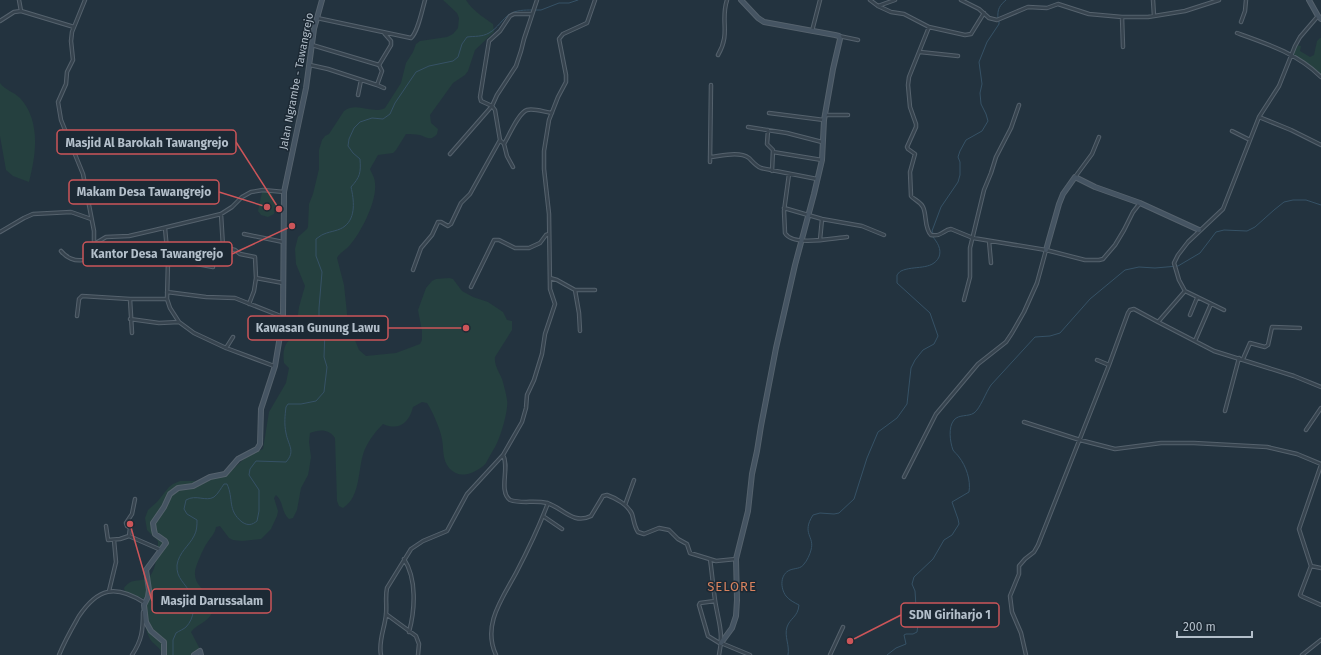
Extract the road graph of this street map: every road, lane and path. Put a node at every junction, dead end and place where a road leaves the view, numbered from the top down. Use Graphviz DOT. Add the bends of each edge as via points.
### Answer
graph roads {
  1 [pos="19,0"];
  2 [pos="85,0"];
  3 [pos="425,0"];
  4 [pos="536,0"];
  5 [pos="595,0"];
  6 [pos="727,0"];
  7 [pos="741,0"];
  8 [pos="820,0"];
  9 [pos="870,0"];
  10 [pos="895,0"];
  11 [pos="961,0"];
  12 [pos="1153,0"];
  13 [pos="1219,0"];
  14 [pos="1246,0"];
  15 [pos="1309,0"];
  16 [pos="321,1"];
  17 [pos="1212,1"];
  18 [pos="878,6"];
  19 [pos="21,11"];
  20 [pos="532,13"];
  21 [pos="984,13"];
  22 [pos="1154,16"];
  23 [pos="1122,17"];
  24 [pos="1320,17"];
  25 [pos="317,18"];
  26 [pos="0,21"];
  27 [pos="1241,22"];
  28 [pos="74,27"];
  29 [pos="929,27"];
  30 [pos="384,32"];
  31 [pos="812,32"];
  32 [pos="1237,33"];
  33 [pos="840,36"];
  34 [pos="858,40"];
  35 [pos="311,45"];
  36 [pos="1123,47"];
  37 [pos="920,52"];
  38 [pos="718,55"];
  39 [pos="1292,55"];
  40 [pos="958,56"];
  41 [pos="309,65"];
  42 [pos="379,65"];
  43 [pos="1321,77"];
  44 [pos="361,80"];
  45 [pos="377,85"];
  46 [pos="711,85"];
  47 [pos="384,88"];
  48 [pos="358,95"];
  49 [pos="1019,105"];
  50 [pos="492,106"];
  51 [pos="769,112"];
  52 [pos="552,113"];
  53 [pos="848,115"];
  54 [pos="1259,117"];
  55 [pos="825,118"];
  56 [pos="748,127"];
  57 [pos="768,130"];
  58 [pos="1232,131"];
  59 [pos="1098,137"];
  60 [pos="500,140"];
  61 [pos="1250,140"];
  62 [pos="822,142"];
  63 [pos="504,144"];
  64 [pos="1321,145"];
  65 [pos="773,152"];
  66 [pos="450,154"];
  67 [pos="710,158"];
  68 [pos="822,160"];
  69 [pos="710,162"];
  70 [pos="513,167"];
  71 [pos="772,171"];
  72 [pos="789,174"];
  73 [pos="1075,177"];
  74 [pos="817,179"];
  75 [pos="284,192"];
  76 [pos="1140,203"];
  77 [pos="784,208"];
  78 [pos="221,214"];
  79 [pos="808,215"];
  80 [pos="91,219"];
  81 [pos="822,219"];
  82 [pos="165,228"];
  83 [pos="1199,230"];
  84 [pos="0,232"];
  85 [pos="244,234"];
  86 [pos="550,234"];
  87 [pos="884,235"];
  88 [pos="847,237"];
  89 [pos="973,238"];
  90 [pos="820,240"];
  91 [pos="801,241"];
  92 [pos="989,241"];
  93 [pos="283,242"];
  94 [pos="96,243"];
  95 [pos="61,250"];
  96 [pos="1046,250"];
  97 [pos="168,261"];
  98 [pos="991,263"];
  99 [pos="214,267"];
  100 [pos="413,270"];
  101 [pos="256,278"];
  102 [pos="550,278"];
  103 [pos="283,283"];
  104 [pos="470,287"];
  105 [pos="575,290"];
  106 [pos="595,290"];
  107 [pos="1184,291"];
  108 [pos="167,292"];
  109 [pos="1197,298"];
  110 [pos="130,299"];
  111 [pos="168,299"];
  112 [pos="964,300"];
  113 [pos="249,304"];
  114 [pos="1211,304"];
  115 [pos="1224,310"];
  116 [pos="1190,315"];
  117 [pos="77,316"];
  118 [pos="283,318"];
  119 [pos="130,319"];
  120 [pos="179,322"];
  121 [pos="1158,322"];
  122 [pos="1300,328"];
  123 [pos="580,331"];
  124 [pos="132,333"];
  125 [pos="233,336"];
  126 [pos="1195,342"];
  127 [pos="226,348"];
  128 [pos="1239,358"];
  129 [pos="1243,359"];
  130 [pos="1097,360"];
  131 [pos="1109,365"];
  132 [pos="275,366"];
  133 [pos="1321,387"];
  134 [pos="1321,408"];
  135 [pos="1225,411"];
  136 [pos="1024,422"];
  137 [pos="1306,430"];
  138 [pos="1080,440"];
  139 [pos="503,455"];
  140 [pos="1321,465"];
  141 [pos="904,476"];
  142 [pos="634,480"];
  143 [pos="134,499"];
  144 [pos="548,503"];
  145 [pos="625,505"];
  146 [pos="544,516"];
  147 [pos="106,526"];
  148 [pos="562,529"];
  149 [pos="129,536"];
  150 [pos="114,540"];
  151 [pos="160,550"];
  152 [pos="710,559"];
  153 [pos="736,559"];
  154 [pos="404,560"];
  155 [pos="1311,566"];
  156 [pos="1321,568"];
  157 [pos="109,591"];
  158 [pos="715,601"];
  159 [pos="144,602"];
  160 [pos="1321,605"];
  161 [pos="386,614"];
  162 [pos="843,627"];
  163 [pos="410,632"];
  164 [pos="1321,640"];
  165 [pos="721,643"];
  166 [pos="59,655"];
  167 [pos="132,655"];
  168 [pos="164,655"];
  169 [pos="194,655"];
  170 [pos="201,655"];
  171 [pos="381,655"];
  172 [pos="418,655"];
  173 [pos="496,655"];
  174 [pos="719,655"];
  175 [pos="750,655"];
  176 [pos="830,655"];
  177 [pos="1026,655"];
  178 [pos="1302,655"];
  1 -- 19 [label="street"];
  2 -- 28 [label="street"];
  3 -- 30 [label="street" via="412,37"];
  4 -- 20 [label="street"];
  5 -- 52 [label="street" via="587,23 560,36 566,82"];
  6 -- 38 [label="street" via="724,12 725,39"];
  7 -- 31 [label="street" via="761,20"];
  8 -- 31 [label="street"];
  9 -- 18 [label="street"];
  10 -- 18 [label="street"];
  11 -- 21 [label="street"];
  12 -- 22 [label="street"];
  13 -- 17 [label="street"];
  14 -- 27 [label="street"];
  15 -- 24 [label="street"];
  16 -- 25 [label="street, Jalan Ngrambe - Tawangrejo"];
  17 -- 22 [label="street" via="1185,11"];
  18 -- 29 [label="street" via="904,14"];
  19 -- 26 [label="street" via="14,12"];
  19 -- 28 [label="street"];
  20 -- 50 [label="street" via="516,66"];
  20 -- 50 [label="street" via="510,16 488,43 480,97 481,101"];
  21 -- 23 [label="street" via="997,20 1024,8 1047,8 1058,4 1089,14"];
  21 -- 29 [label="street" via="968,35"];
  22 -- 23 [label="street"];
  23 -- 36 [label="street"];
  24 -- 39 [label="street" via="1300,37"];
  25 -- 30 [label="street"];
  25 -- 35 [label="street, Jalan Ngrambe - Tawangrejo"];
  28 -- 80 [label="street" via="71,41 73,60 59,98 59,108 61,120 83,174"];
  29 -- 37 [label="street"];
  30 -- 42 [label="street" via="391,45"];
  31 -- 33 [label="street"];
  32 -- 39 [label="street"];
  33 -- 34 [label="street"];
  33 -- 55 [label="street"];
  35 -- 41 [label="street, Jalan Ngrambe - Tawangrejo"];
  35 -- 42 [label="street"];
  37 -- 40 [label="street"];
  37 -- 89 [label="street" via="908,81 910,107 916,124 907,148 915,154 910,172 911,196 918,200 924,209 928,232 941,235 951,229"];
  39 -- 43 [label="street"];
  39 -- 54 [label="street" via="1279,86"];
  41 -- 44 [label="street"];
  41 -- 75 [label="street, Jalan Ngrambe - Tawangrejo"];
  42 -- 45 [label="street" via="382,71"];
  44 -- 45 [label="street"];
  44 -- 48 [label="street"];
  45 -- 47 [label="street"];
  46 -- 67 [label="street"];
  49 -- 89 [label="street" via="1012,128 994,162 984,190"];
  50 -- 60 [label="street" via="495,110"];
  50 -- 66 [label="street"];
  51 -- 55 [label="street"];
  52 -- 63 [label="street" via="525,111 519,116"];
  52 -- 86 [label="street" via="544,151"];
  53 -- 55 [label="street"];
  54 -- 61 [label="street"];
  54 -- 64 [label="street"];
  55 -- 62 [label="street"];
  56 -- 57 [label="street"];
  57 -- 62 [label="street"];
  57 -- 65 [label="street" via="767,144"];
  58 -- 61 [label="street"];
  59 -- 73 [label="street" via="1092,154"];
  60 -- 63 [label="street"];
  60 -- 100 [label="street" via="451,224 448,226 438,222 432,235 421,248"];
  61 -- 83 [label="street" via="1223,208"];
  62 -- 68 [label="street"];
  63 -- 70 [label="street"];
  65 -- 68 [label="street"];
  65 -- 71 [label="street"];
  67 -- 69 [label="street"];
  67 -- 71 [label="street" via="741,155 757,167"];
  68 -- 74 [label="street"];
  71 -- 72 [label="street"];
  72 -- 74 [label="street"];
  72 -- 77 [label="street"];
  73 -- 76 [label="street"];
  73 -- 96 [label="street" via="1059,204"];
  74 -- 79 [label="street"];
  75 -- 78 [label="street" via="251,192"];
  75 -- 93 [label="street, Jalan Ngrambe - Tawangrejo"];
  76 -- 83 [label="street"];
  76 -- 96 [label="street" via="1115,245 1103,259 1085,260"];
  77 -- 79 [label="street"];
  77 -- 91 [label="street" via="786,233"];
  78 -- 82 [label="street"];
  78 -- 101 [label="street" via="223,247 255,257"];
  79 -- 81 [label="street"];
  79 -- 91 [label="street"];
  80 -- 84 [label="street" via="71,212 33,214"];
  80 -- 94 [label="street" via="93,241"];
  81 -- 87 [label="street" via="862,226"];
  81 -- 90 [label="street"];
  82 -- 94 [label="street" via="128,236 106,237"];
  82 -- 97 [label="street"];
  83 -- 107 [label="street" via="1174,263"];
  85 -- 93 [label="street"];
  86 -- 102 [label="street"];
  86 -- 104 [label="street" via="529,248 515,248 494,240"];
  88 -- 90 [label="street"];
  89 -- 92 [label="street"];
  89 -- 112 [label="street" via="970,248 970,277"];
  90 -- 91 [label="street"];
  91 -- 153 [label="street" via="776,348 752,474 748,511"];
  92 -- 96 [label="street"];
  92 -- 98 [label="street"];
  93 -- 103 [label="street, Jalan Ngrambe - Tawangrejo"];
  94 -- 95 [label="street" via="95,251 84,260 68,258"];
  96 -- 141 [label="street" via="1037,282 1012,333 1006,342 978,364 936,414"];
  97 -- 99 [label="street"];
  97 -- 108 [label="street"];
  101 -- 103 [label="street"];
  101 -- 113 [label="street"];
  102 -- 105 [label="street"];
  102 -- 139 [label="street" via="550,289 555,304 545,334 542,354 527,395 524,416"];
  103 -- 118 [label="street, Jalan Ngrambe - Tawangrejo"];
  105 -- 106 [label="street"];
  105 -- 123 [label="street"];
  107 -- 109 [label="street"];
  107 -- 121 [label="street"];
  108 -- 111 [label="street"];
  108 -- 113 [label="street" via="235,298"];
  109 -- 114 [label="street"];
  109 -- 116 [label="street"];
  110 -- 111 [label="street"];
  110 -- 117 [label="street" via="81,296"];
  110 -- 119 [label="street"];
  111 -- 120 [label="street" via="170,308"];
  113 -- 118 [label="street"];
  114 -- 115 [label="street"];
  114 -- 126 [label="street"];
  118 -- 132 [label="street, Jalan Ngrambe - Tawangrejo"];
  119 -- 120 [label="street" via="159,323"];
  119 -- 124 [label="street"];
  120 -- 127 [label="street" via="194,333"];
  121 -- 126 [label="street"];
  121 -- 131 [label="street" via="1138,311 1130,310"];
  122 -- 129 [label="street" via="1272,327 1268,345 1265,347 1250,343"];
  125 -- 127 [label="street"];
  126 -- 128 [label="street"];
  127 -- 132 [label="street"];
  128 -- 129 [label="street"];
  128 -- 135 [label="street"];
  129 -- 133 [label="street"];
  130 -- 131 [label="street"];
  131 -- 138 [label="street"];
  132 -- 151 [label="street, Jalan Ngrambe - Tawangrejo" via="262,402 258,446 238,459 226,474 210,477 193,486 178,488 170,494 153,523 155,534 166,542"];
  134 -- 137 [label="street"];
  136 -- 138 [label="street"];
  138 -- 140 [label="street" via="1115,449 1167,443 1267,447 1297,454"];
  138 -- 177 [label="street" via="1038,545 1019,566 1019,574 1010,596 1012,612 1021,633"];
  139 -- 144 [label="street" via="506,462 507,498 512,501"];
  139 -- 154 [label="street" via="467,494 447,531 416,545"];
  140 -- 155 [label="street" via="1299,529"];
  142 -- 145 [label="street"];
  143 -- 149 [label="street" via="132,514 126,523 130,528"];
  144 -- 145 [label="street" via="580,519 591,516 605,495"];
  144 -- 146 [label="street"];
  145 -- 152 [label="street" via="632,514 638,532 644,534 659,528 669,530 687,544 690,553"];
  146 -- 148 [label="street"];
  146 -- 173 [label="street" via="499,603 493,620 490,638"];
  147 -- 150 [label="street" via="108,539"];
  149 -- 150 [label="street"];
  149 -- 151 [label="street"];
  150 -- 157 [label="street" via="116,562"];
  151 -- 159 [label="street" via="146,570 149,590"];
  152 -- 153 [label="street"];
  152 -- 158 [label="street"];
  153 -- 165 [label="street" via="736,616 732,628"];
  154 -- 161 [label="street" via="387,588"];
  154 -- 163 [label="street" via="411,573 413,597"];
  155 -- 156 [label="street"];
  155 -- 160 [label="street" via="1300,595"];
  157 -- 159 [label="street" via="119,592"];
  157 -- 166 [label="street" via="98,595 87,605 67,635"];
  158 -- 165 [label="street"];
  158 -- 165 [label="street" via="699,605 708,636"];
  159 -- 167 [label="street" via="142,632 139,644"];
  159 -- 168 [label="street" via="146,622 151,631 164,642"];
  161 -- 163 [label="street"];
  161 -- 171 [label="street"];
  162 -- 176 [label="street"];
  163 -- 172 [label="street" via="418,641"];
  164 -- 178 [label="street"];
  165 -- 174 [label="street"];
  165 -- 175 [label="street"];
  169 -- 170 [label="street" via="200,651"];
}
